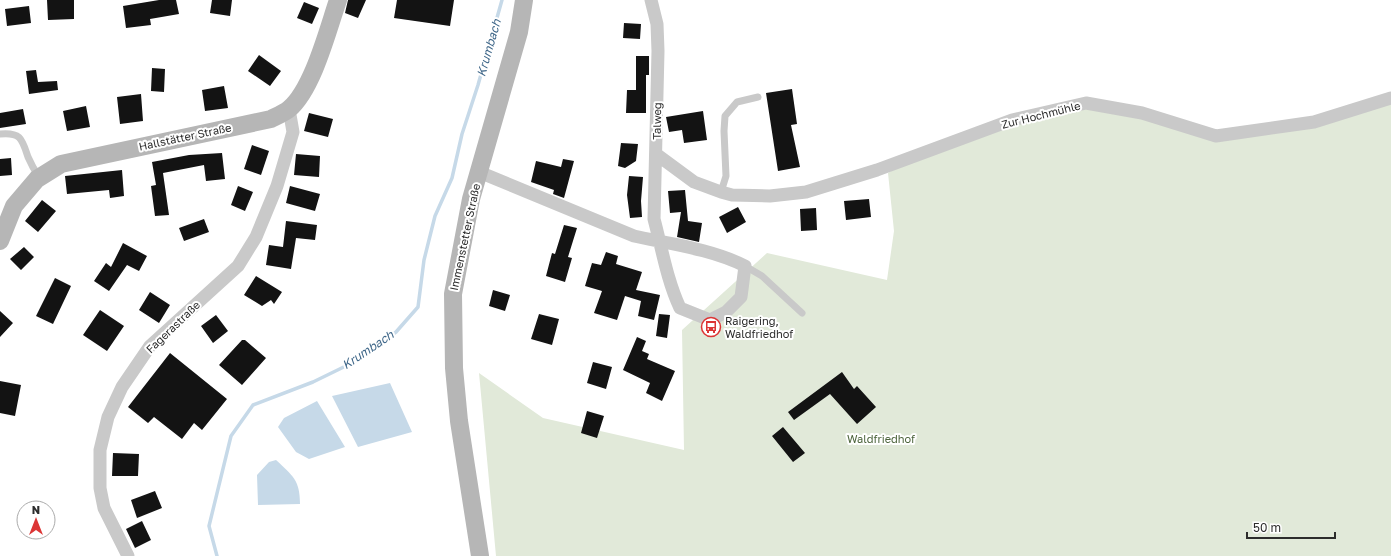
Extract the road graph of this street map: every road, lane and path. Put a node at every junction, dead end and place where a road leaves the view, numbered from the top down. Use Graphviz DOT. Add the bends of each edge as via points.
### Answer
graph roads {
  1 [pos="338,0"];
  2 [pos="524,0"];
  3 [pos="651,0"];
  4 [pos="758,97"];
  5 [pos="1391,98"];
  6 [pos="289,109"];
  7 [pos="0,134"];
  8 [pos="656,154"];
  9 [pos="479,172"];
  10 [pos="39,178"];
  11 [pos="721,192"];
  12 [pos="0,241"];
  13 [pos="660,242"];
  14 [pos="744,266"];
  15 [pos="802,313"];
  16 [pos="128,556"];
  17 [pos="480,556"];
  1 -- 6 [label="main road, Hallstätter Straße" via="312,74 300,96"];
  2 -- 9 [label="main road, Immenstetter Straße" via="519,32"];
  3 -- 8 [label="street, Talweg" via="657,24 658,51"];
  4 -- 11 [label="lane" via="737,102 725,116 726,176"];
  5 -- 11 [label="street, Zur Hochmühle" via="1314,122 1216,136 1142,113 1086,104 1012,120 877,170 806,192 770,196 732,195"];
  6 -- 10 [label="main road, Hallstätter Straße" via="271,119 61,164"];
  6 -- 16 [label="street, Fagerastraße" via="293,132 277,186 256,237 238,266 150,346 122,387 108,417 100,450 100,488 104,508"];
  7 -- 10 [label="lane" via="15,134 21,139"];
  8 -- 11 [label="street, Zur Hochmühle" via="694,182"];
  8 -- 13 [label="street, Talweg" via="654,219"];
  9 -- 13 [label="street" via="634,236"];
  9 -- 17 [label="main road, Immenstetter Straße" via="471,199 453,294 454,368 463,456"];
  10 -- 12 [label="main road, Hallstätter Straße" via="14,206"];
  13 -- 14 [label="street" via="729,258"];
  13 -- 14 [label="street, Talweg" via="672,290 680,308 710,320 726,312 741,297"];
  14 -- 15 [label="lane" via="762,276"];
}
